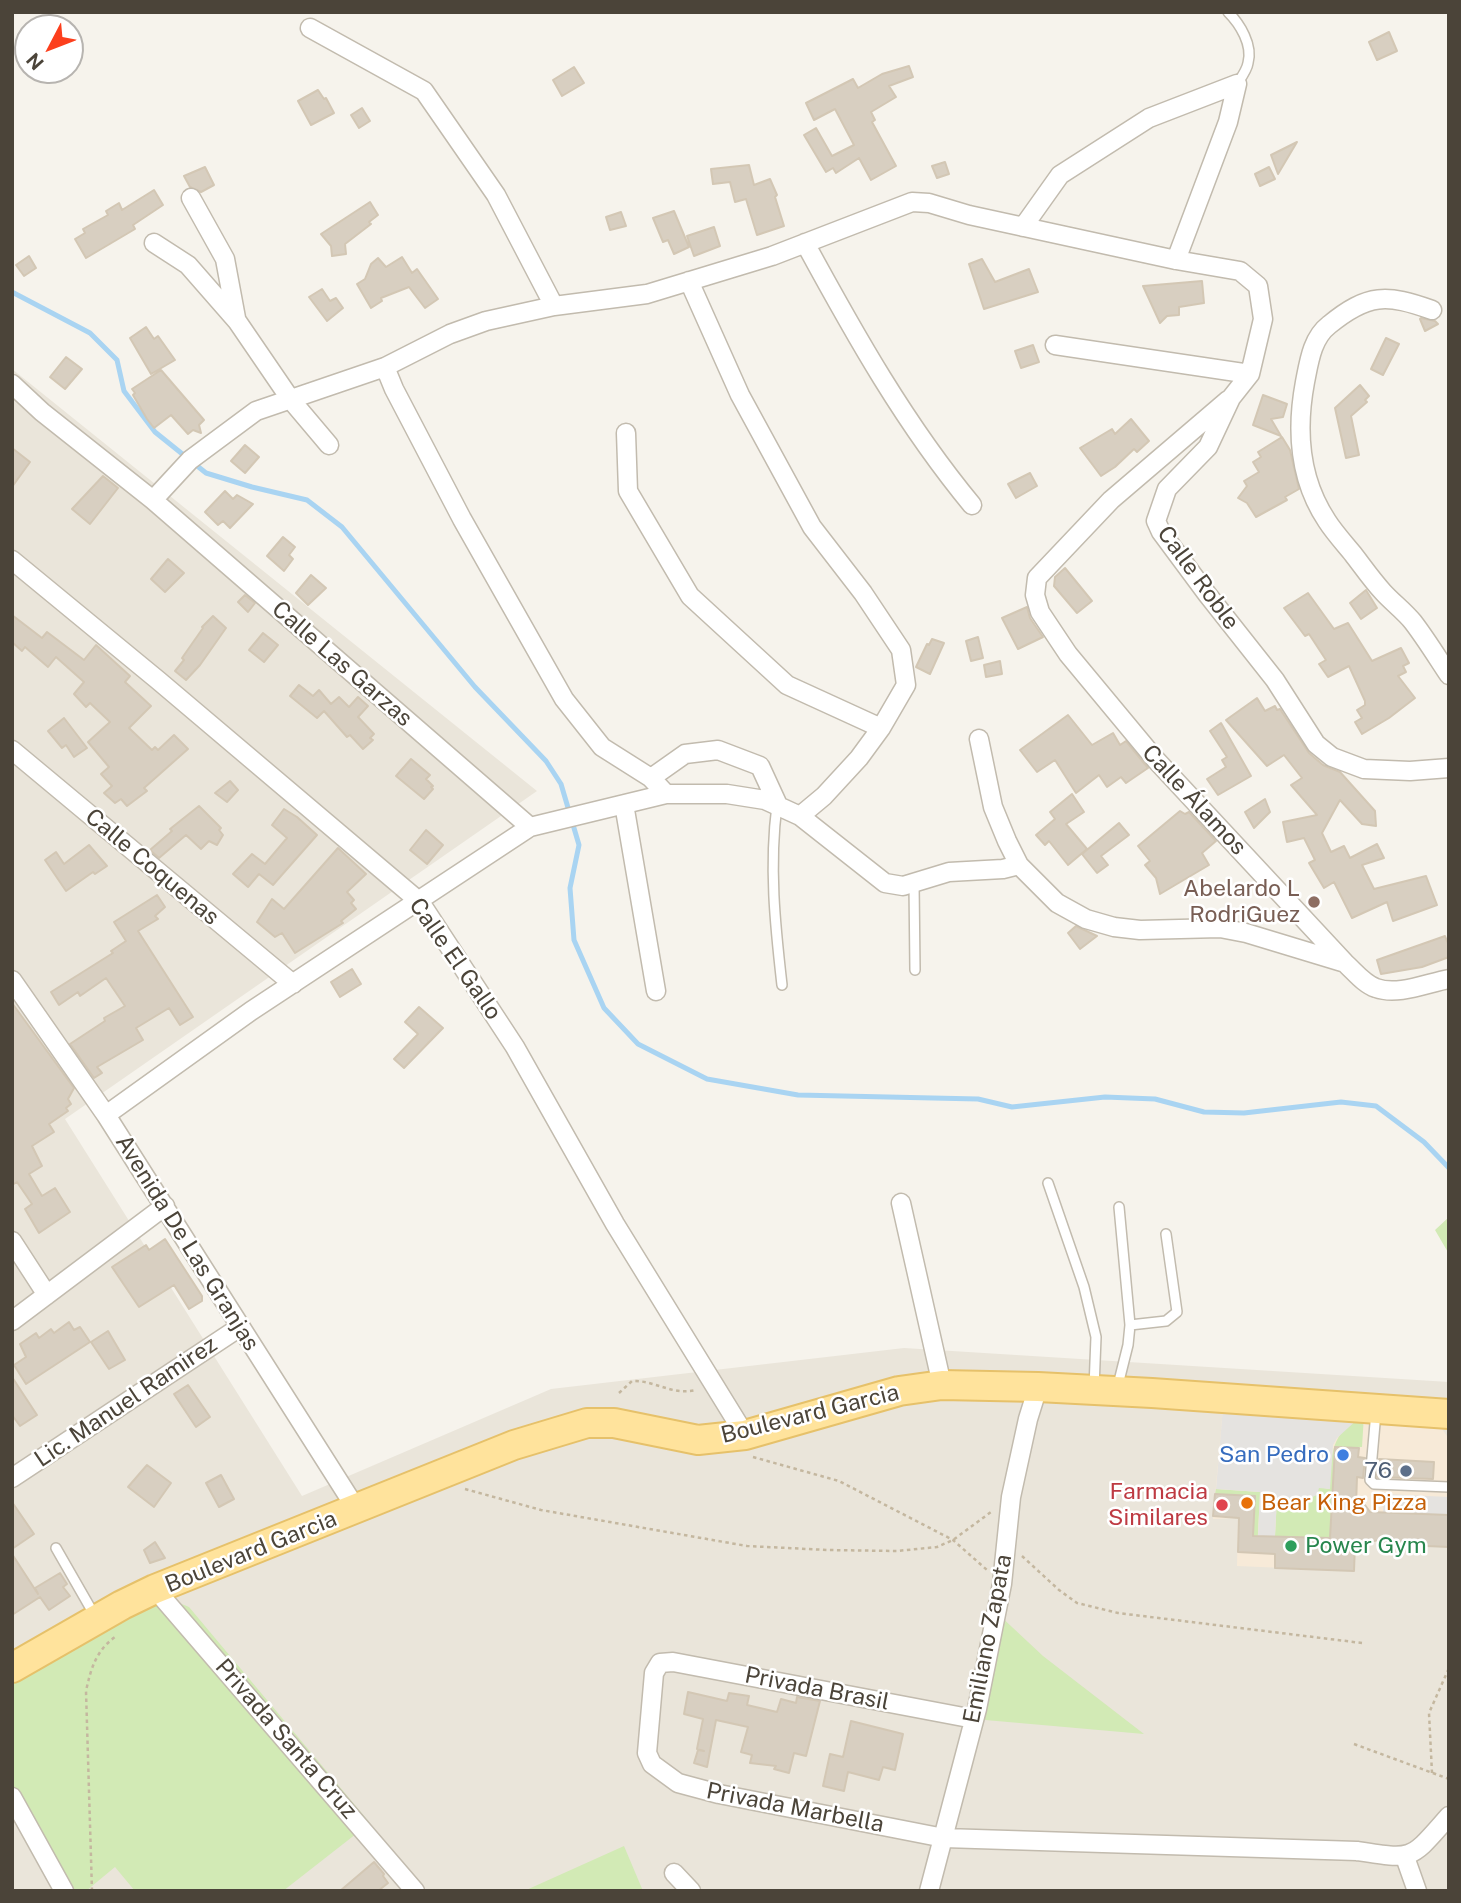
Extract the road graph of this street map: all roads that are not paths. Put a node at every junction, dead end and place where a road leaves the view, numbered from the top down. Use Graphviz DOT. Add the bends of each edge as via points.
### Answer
graph roads {
  1 [pos="1228,12"];
  2 [pos="310,28"];
  3 [pos="1237,83"];
  4 [pos="191,198"];
  5 [pos="1023,227"];
  6 [pos="154,243"];
  7 [pos="805,243"];
  8 [pos="1176,260"];
  9 [pos="689,281"];
  10 [pos="554,306"];
  11 [pos="1432,310"];
  12 [pos="237,321"];
  13 [pos="1055,345"];
  14 [pos="385,367"];
  15 [pos="1251,374"];
  16 [pos="12,384"];
  17 [pos="1231,398"];
  18 [pos="291,400"];
  19 [pos="626,433"];
  20 [pos="329,445"];
  21 [pos="153,500"];
  22 [pos="972,505"];
  23 [pos="12,560"];
  24 [pos="1449,675"];
  25 [pos="881,729"];
  26 [pos="979,739"];
  27 [pos="12,750"];
  28 [pos="1449,768"];
  29 [pos="651,778"];
  30 [pos="666,794"];
  31 [pos="777,803"];
  32 [pos="624,804"];
  33 [pos="800,816"];
  34 [pos="530,827"];
  35 [pos="1019,865"];
  36 [pos="914,883"];
  37 [pos="420,902"];
  38 [pos="1345,963"];
  39 [pos="915,970"];
  40 [pos="1449,979"];
  41 [pos="12,980"];
  42 [pos="293,984"];
  43 [pos="782,985"];
  44 [pos="656,991"];
  45 [pos="106,1115"];
  46 [pos="1048,1183"];
  47 [pos="901,1203"];
  48 [pos="165,1206"];
  49 [pos="1119,1207"];
  50 [pos="1166,1234"];
  51 [pos="12,1241"];
  52 [pos="47,1295"];
  53 [pos="12,1321"];
  54 [pos="1130,1325"];
  55 [pos="240,1327"];
  56 [pos="942,1385"];
  57 [pos="1038,1387"];
  58 [pos="1105,1390"];
  59 [pos="1376,1409"];
  60 [pos="1449,1414"];
  61 [pos="746,1445"];
  62 [pos="12,1478"];
  63 [pos="1449,1487"];
  64 [pos="357,1510"];
  65 [pos="56,1548"];
  66 [pos="155,1589"];
  67 [pos="107,1627"];
  68 [pos="12,1668"];
  69 [pos="974,1719"];
  70 [pos="652,1764"];
  71 [pos="12,1797"];
  72 [pos="1449,1816"];
  73 [pos="944,1838"];
  74 [pos="1405,1857"];
  75 [pos="674,1873"];
  76 [pos="64,1891"];
  77 [pos="415,1891"];
  78 [pos="691,1891"];
  79 [pos="929,1891"];
  80 [pos="1417,1891"];
  1 -- 3 [label="lane" via="1239,23 1247,43 1249,63"];
  2 -- 10 [label="street" via="424,91 496,195"];
  3 -- 5 [label="street" via="1149,118 1060,175"];
  3 -- 8 [label="street" via="1228,122"];
  4 -- 12 [label="street" via="225,260"];
  5 -- 7 [label="street" via="912,202"];
  5 -- 8 [label="street"];
  6 -- 12 [label="street" via="188,265"];
  7 -- 9 [label="street"];
  7 -- 22 [label="street" via="911,424"];
  8 -- 15 [label="street, Calle Roble" via="1240,271 1258,286 1263,318"];
  9 -- 10 [label="street" via="647,294"];
  9 -- 25 [label="street" via="740,395 812,527 901,650 906,685"];
  10 -- 14 [label="street" via="486,321"];
  11 -- 24 [label="street" via="1385,297 1342,314 1322,330 1311,354 1299,427 1307,480 1326,520 1411,620"];
  12 -- 18 [label="street"];
  13 -- 15 [label="street"];
  14 -- 18 [label="street"];
  14 -- 29 [label="street" via="462,519 564,699 602,747"];
  15 -- 17 [label="street, Calle Roble"];
  16 -- 21 [label="street, Calle Las Garzas"];
  17 -- 28 [label="street, Calle Roble" via="1208,447 1167,489 1156,521 1161,532 1275,680 1316,744 1332,757 1364,769"];
  17 -- 38 [label="street, Calle Álamos" via="1111,500 1037,578 1035,595 1040,612 1068,654 1156,760"];
  18 -- 20 [label="street"];
  18 -- 21 [label="street" via="256,411 190,460"];
  19 -- 25 [label="street" via="628,491 690,596 787,685"];
  21 -- 34 [label="street, Calle Las Garzas"];
  23 -- 37 [label="street, Calle El Gallo"];
  25 -- 33 [label="street" via="824,796"];
  26 -- 35 [label="street" via="993,807"];
  27 -- 42 [label="street, Calle Coquenas"];
  29 -- 30 [label="street"];
  29 -- 31 [label="street" via="685,754 718,750 760,766"];
  30 -- 31 [label="street" via="727,794"];
  30 -- 32 [label="street"];
  31 -- 33 [label="street"];
  31 -- 43 [label="lane" via="773,895"];
  32 -- 34 [label="street"];
  32 -- 44 [label="street"];
  33 -- 36 [label="street" via="886,883"];
  34 -- 37 [label="street"];
  35 -- 36 [label="street" via="949,872"];
  35 -- 38 [label="street" via="1057,903 1086,919 1140,930 1220,928"];
  36 -- 39 [label="lane"];
  37 -- 42 [label="street"];
  37 -- 61 [label="street, Calle El Gallo" via="515,1047"];
  38 -- 40 [label="street, Calle Álamos" via="1375,988 1390,991"];
  41 -- 45 [label="street, Avenida De Las Granjas"];
  42 -- 45 [label="street"];
  45 -- 48 [label="street, Avenida De Las Granjas"];
  46 -- 58 [label="lane" via="1084,1287"];
  47 -- 56 [label="street"];
  48 -- 52 [label="street"];
  48 -- 55 [label="street, Avenida De Las Granjas"];
  49 -- 54 [label="lane"];
  50 -- 54 [label="lane" via="1177,1312 1166,1321"];
  51 -- 52 [label="street"];
  52 -- 53 [label="street"];
  54 -- 58 [label="lane" via="1128,1345"];
  55 -- 62 [label="street, Lic. Manuel Ramirez"];
  55 -- 64 [label="street, Avenida De Las Granjas"];
  56 -- 57 [label="main road, Boulevard Garcia"];
  56 -- 61 [label="main road, Boulevard Garcia" via="899,1391"];
  57 -- 58 [label="main road, Boulevard Garcia"];
  57 -- 69 [label="street, Emiliano Zapata" via="1011,1497 1002,1584"];
  58 -- 59 [label="main road, Boulevard Garcia"];
  59 -- 60 [label="main road, Boulevard Garcia"];
  59 -- 63 [label="lane" via="1370,1480 1374,1484"];
  61 -- 64 [label="main road, Boulevard Garcia" via="614,1423 587,1423 541,1436"];
  64 -- 66 [label="main road, Boulevard Garcia"];
  65 -- 67 [label="lane"];
  66 -- 67 [label="main road, Boulevard Garcia"];
  66 -- 77 [label="street, Privada Santa Cruz"];
  67 -- 68 [label="main road, Boulevard Garcia"];
  69 -- 70 [label="street, Privada Brasil" via="660,1663 654,1673 648,1740"];
  69 -- 73 [label="street, Emiliano Zapata"];
  70 -- 73 [label="street, Privada Marbella" via="678,1783 719,1794"];
  71 -- 76 [label="street"];
  72 -- 74 [label="street" via="1420,1848"];
  73 -- 74 [label="street, Privada Marbella" via="1357,1851"];
  73 -- 79 [label="street, Emiliano Zapata"];
  74 -- 80 [label="street"];
  75 -- 78 [label="street"];
}
